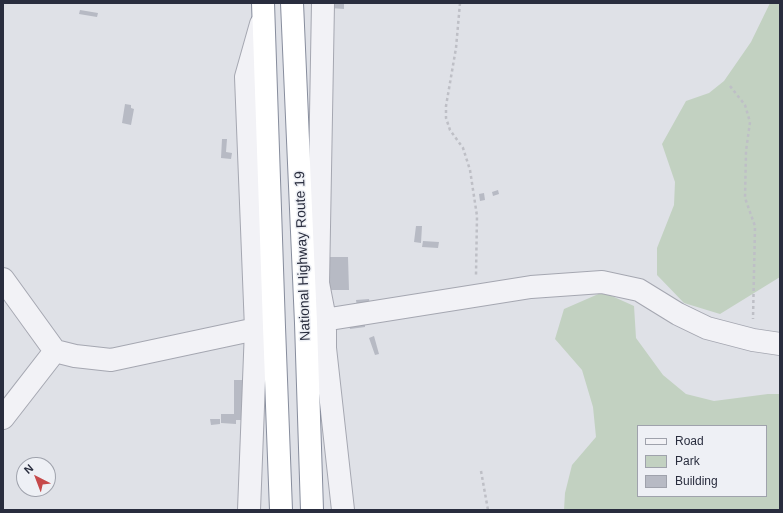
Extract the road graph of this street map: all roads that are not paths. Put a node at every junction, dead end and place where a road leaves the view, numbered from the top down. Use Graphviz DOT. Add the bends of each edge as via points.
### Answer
graph roads {
  1 [pos="323,3"];
  2 [pos="292,4"];
  3 [pos="262,7"];
  4 [pos="3,280"];
  5 [pos="316,321"];
  6 [pos="265,328"];
  7 [pos="780,344"];
  8 [pos="55,351"];
  9 [pos="3,418"];
  10 [pos="249,510"];
  11 [pos="281,510"];
  12 [pos="312,510"];
  13 [pos="343,510"];
  1 -- 5 [label="street"];
  2 -- 5 [label="highway, National Highway Route 19"];
  3 -- 6 [label="highway"];
  4 -- 8 [label="street"];
  5 -- 7 [label="street" via="531,287 602,282 639,290 707,328 752,340"];
  5 -- 12 [label="highway, National Highway Route 19"];
  5 -- 13 [label="street" via="325,348"];
  6 -- 8 [label="street" via="110,360"];
  6 -- 10 [label="street"];
  6 -- 11 [label="highway"];
  8 -- 9 [label="street"];
}
